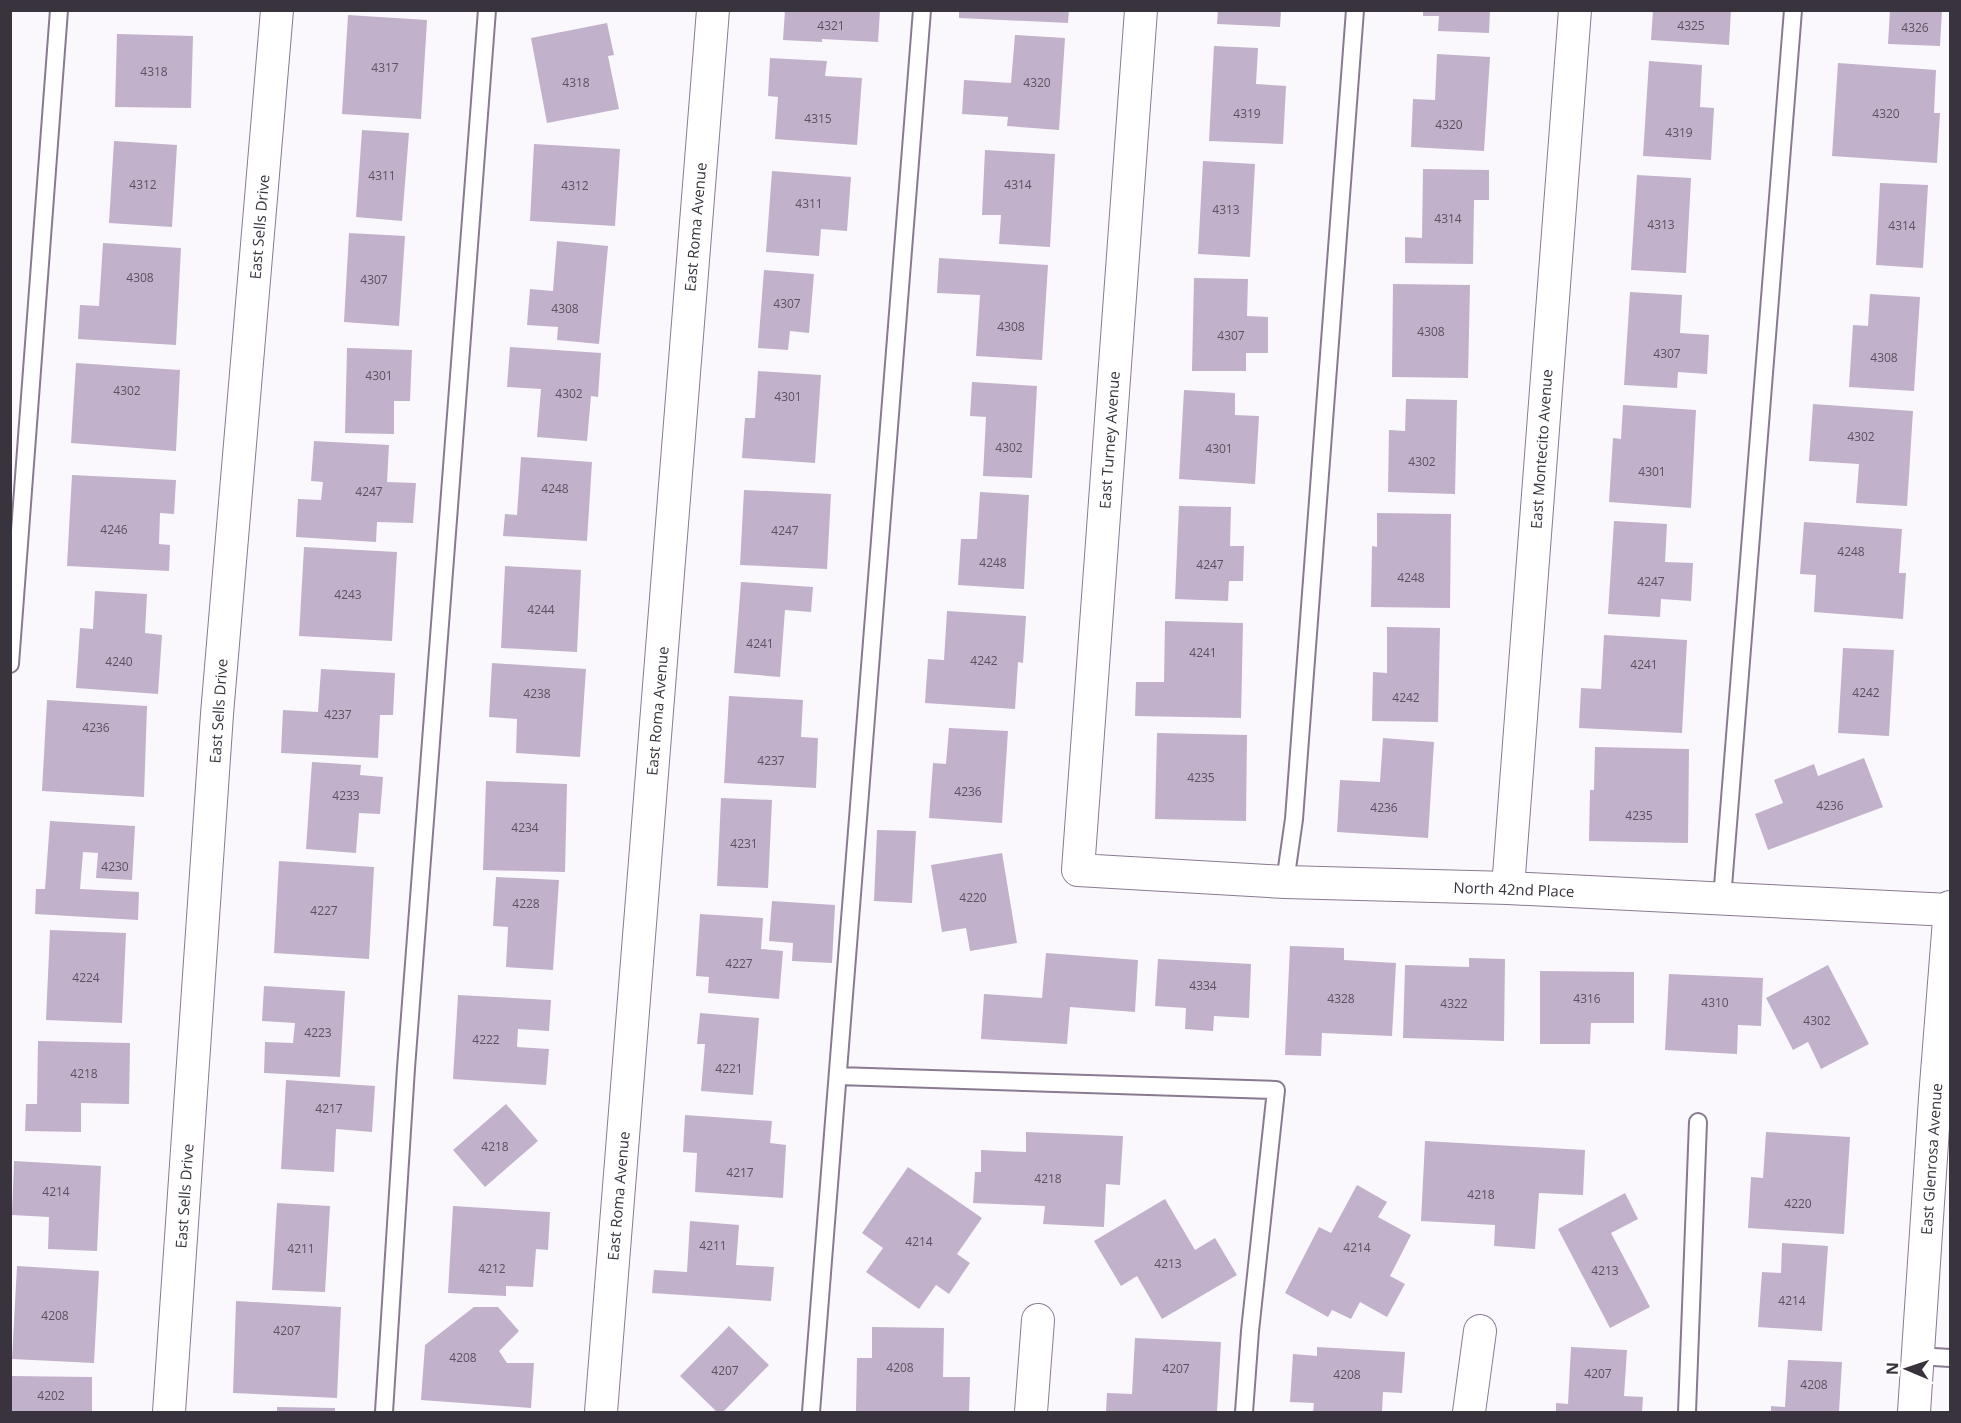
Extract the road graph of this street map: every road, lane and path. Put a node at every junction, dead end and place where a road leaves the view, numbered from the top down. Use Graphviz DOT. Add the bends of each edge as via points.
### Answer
graph roads {
  1 [pos="59,10"];
  2 [pos="278,10"];
  3 [pos="487,10"];
  4 [pos="713,10"];
  5 [pos="922,10"];
  6 [pos="1141,10"];
  7 [pos="1355,10"];
  8 [pos="1575,10"];
  9 [pos="1793,10"];
  10 [pos="10,664"];
  11 [pos="1078,870"];
  12 [pos="1285,882"];
  13 [pos="1508,888"];
  14 [pos="1722,899"];
  15 [pos="1950,908"];
  16 [pos="838,1076"];
  17 [pos="1943,1098"];
  18 [pos="1698,1122"];
  19 [pos="1038,1320"];
  20 [pos="1480,1331"];
  21 [pos="1918,1356"];
  22 [pos="1950,1358"];
  23 [pos="169,1413"];
  24 [pos="384,1413"];
  25 [pos="601,1413"];
  26 [pos="811,1413"];
  27 [pos="1031,1413"];
  28 [pos="1244,1413"];
  29 [pos="1469,1413"];
  30 [pos="1687,1413"];
  31 [pos="1914,1413"];
  1 -- 10 [label="lane"];
  2 -- 23 [label="street, East Sells Drive" via="218,702"];
  3 -- 24 [label="lane" via="406,1068"];
  4 -- 25 [label="street, East Roma Avenue"];
  5 -- 16 [label="lane"];
  6 -- 11 [label="street, East Turney Avenue"];
  7 -- 12 [label="lane" via="1294,819"];
  8 -- 13 [label="street, East Montecito Avenue"];
  9 -- 14 [label="lane"];
  11 -- 12 [label="street, North 42nd Place"];
  12 -- 13 [label="street, North 42nd Place"];
  13 -- 14 [label="street, North 42nd Place"];
  14 -- 15 [label="street, North 42nd Place"];
  15 -- 17 [label="street, East Glenrosa Avenue"];
  16 -- 26 [label="lane"];
  16 -- 28 [label="lane" via="1276,1090"];
  17 -- 21 [label="street, East Glenrosa Avenue"];
  18 -- 30 [label="lane"];
  19 -- 27 [label="street"];
  20 -- 29 [label="street"];
  21 -- 22 [label="lane"];
  21 -- 31 [label="street, East Glenrosa Avenue"];
}
